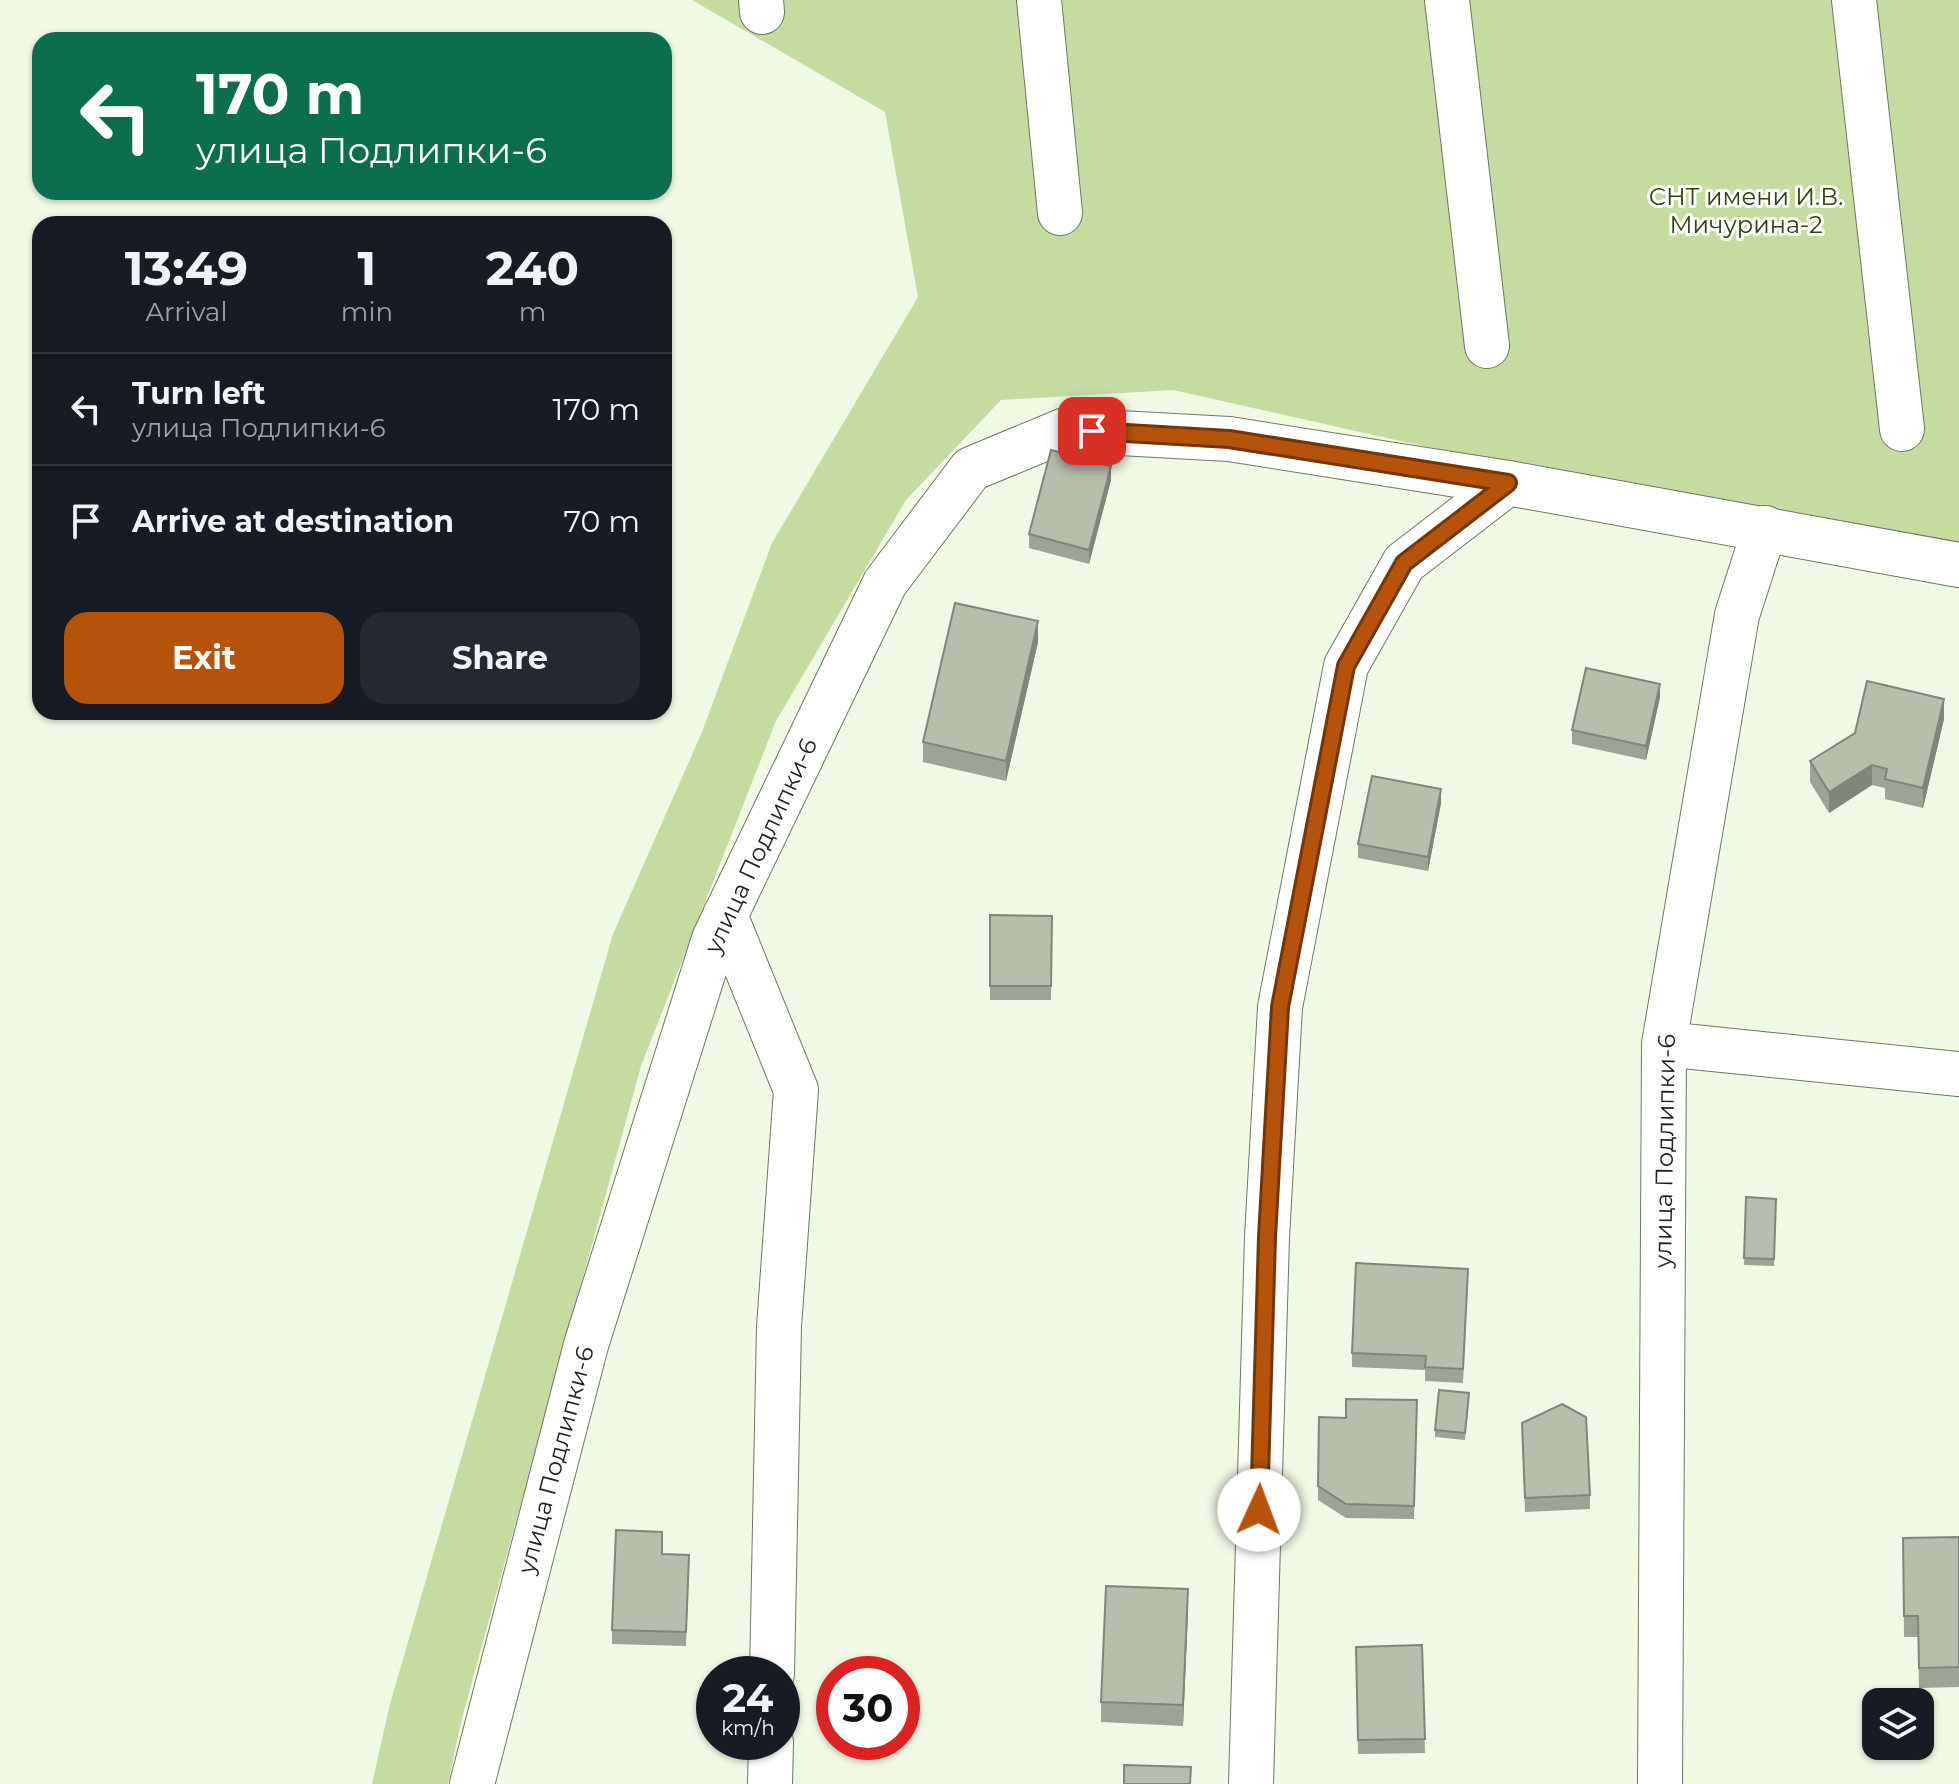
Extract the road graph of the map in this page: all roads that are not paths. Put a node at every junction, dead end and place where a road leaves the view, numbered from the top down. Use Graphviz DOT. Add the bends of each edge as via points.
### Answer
graph roads {
  1 [pos="1039,0"];
  2 [pos="1447,0"];
  3 [pos="1854,0"];
  4 [pos="1060,213"];
  5 [pos="1487,346"];
  6 [pos="1902,429"];
  7 [pos="1508,483"];
  8 [pos="1765,528"];
  9 [pos="1959,565"];
  10 [pos="725,915"];
  11 [pos="1664,1044"];
  12 [pos="1959,1074"];
  13 [pos="772,1656"];
  14 [pos="771,1760"];
  15 [pos="472,1784"];
  16 [pos="770,1784"];
  17 [pos="1251,1784"];
  18 [pos="1660,1784"];
  1 -- 4 [label="street"];
  2 -- 5 [label="street"];
  3 -- 6 [label="street"];
  7 -- 8 [label="street, улица Подлипки-6"];
  7 -- 10 [label="street, улица Подлипки-6" via="1229,439 1065,430 971,469 885,583"];
  7 -- 17 [label="street" via="1404,563 1346,666 1280,1007 1267,1237"];
  8 -- 9 [label="street, улица Подлипки-6"];
  8 -- 11 [label="street, улица Подлипки-6" via="1737,615"];
  10 -- 13 [label="street" via="796,1090 779,1327"];
  10 -- 15 [label="street, улица Подлипки-6" via="586,1345"];
  11 -- 12 [label="street"];
  11 -- 18 [label="street, улица Подлипки-6"];
  14 -- 16 [label="street"];
}
